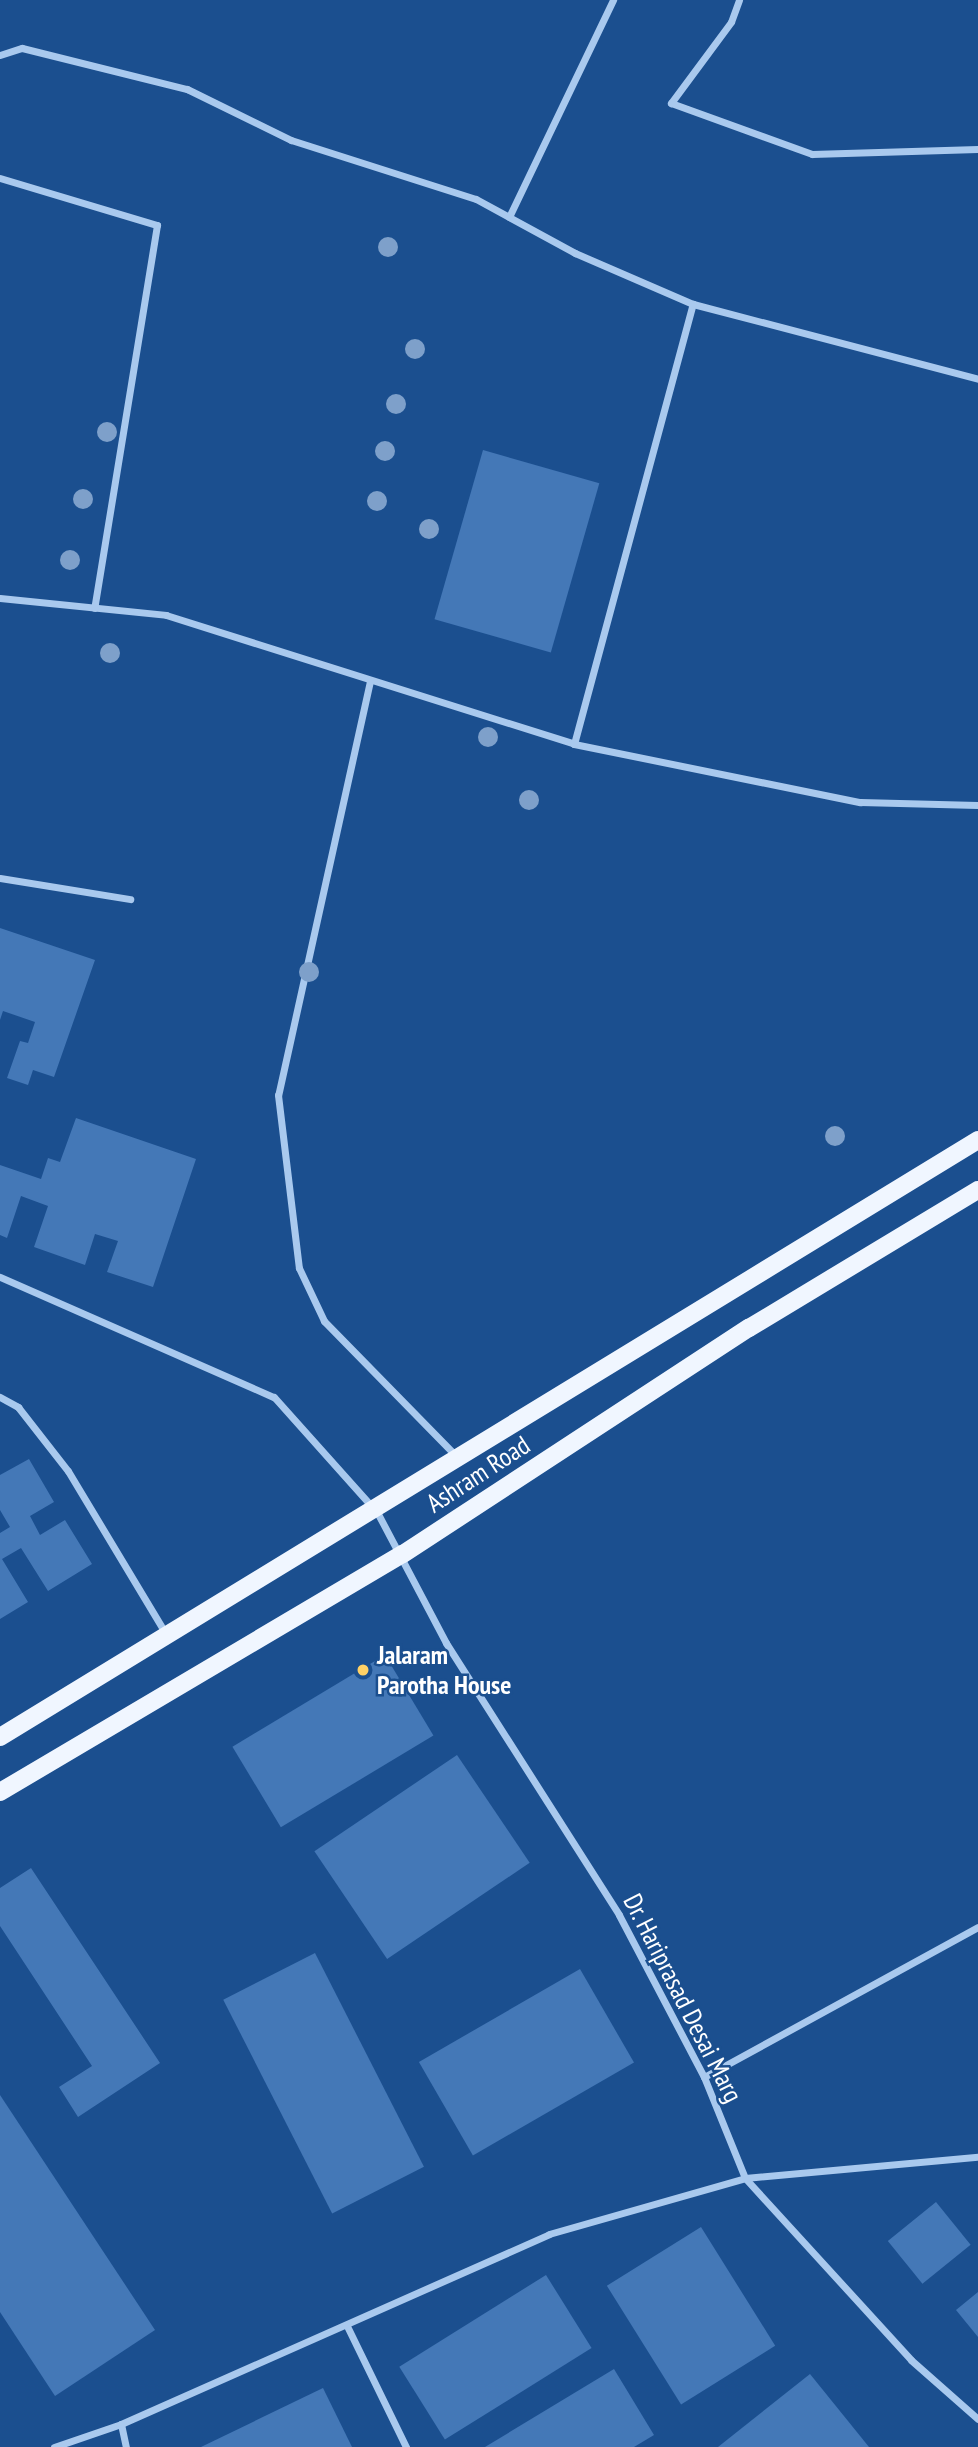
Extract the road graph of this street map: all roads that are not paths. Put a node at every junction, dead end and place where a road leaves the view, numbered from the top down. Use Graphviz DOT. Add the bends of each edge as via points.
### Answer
graph roads {
  1 [pos="612,0"];
  2 [pos="739,0"];
  3 [pos="0,55"];
  4 [pos="978,149"];
  5 [pos="0,178"];
  6 [pos="509,217"];
  7 [pos="693,304"];
  8 [pos="978,379"];
  9 [pos="0,598"];
  10 [pos="94,608"];
  11 [pos="370,681"];
  12 [pos="574,744"];
  13 [pos="978,805"];
  14 [pos="0,878"];
  15 [pos="130,900"];
  16 [pos="978,1140"];
  17 [pos="978,1190"];
  18 [pos="0,1277"];
  19 [pos="0,1396"];
  20 [pos="461,1461"];
  21 [pos="377,1512"];
  22 [pos="403,1554"];
  23 [pos="168,1637"];
  24 [pos="0,1737"];
  25 [pos="0,1792"];
  26 [pos="978,1927"];
  27 [pos="704,2077"];
  28 [pos="978,2157"];
  29 [pos="745,2178"];
  30 [pos="347,2326"];
  31 [pos="978,2419"];
  32 [pos="121,2424"];
  33 [pos="54,2447"];
  34 [pos="126,2447"];
  35 [pos="406,2447"];
  1 -- 6 [label="street"];
  2 -- 4 [label="street" via="731,22 671,103 812,154"];
  3 -- 6 [label="street" via="22,48 187,89 291,141 476,199"];
  5 -- 10 [label="street" via="158,225"];
  6 -- 7 [label="street"];
  7 -- 8 [label="street"];
  7 -- 12 [label="street"];
  9 -- 10 [label="street"];
  10 -- 11 [label="street" via="166,615"];
  11 -- 12 [label="street"];
  11 -- 20 [label="street" via="278,1095 299,1268 324,1321"];
  12 -- 13 [label="street" via="860,802"];
  14 -- 15 [label="street"];
  16 -- 20 [label="main road, Ashram Road"];
  17 -- 22 [label="main road, Ashram Road" via="749,1328"];
  18 -- 21 [label="street, Dr. Hariprasad Desai Marg" via="274,1397"];
  19 -- 23 [label="street" via="18,1407 68,1471"];
  20 -- 21 [label="main road, Ashram Road"];
  21 -- 22 [label="street, Dr. Hariprasad Desai Marg"];
  21 -- 23 [label="main road, Ashram Road"];
  22 -- 25 [label="main road, Ashram Road"];
  22 -- 27 [label="street, Dr. Hariprasad Desai Marg" via="446,1643 619,1915"];
  23 -- 24 [label="main road, Ashram Road"];
  26 -- 27 [label="street"];
  27 -- 29 [label="street, Dr. Hariprasad Desai Marg"];
  28 -- 29 [label="street"];
  29 -- 30 [label="street" via="549,2234"];
  29 -- 31 [label="street, Dr. Hariprasad Desai Marg" via="911,2360"];
  30 -- 32 [label="street"];
  30 -- 35 [label="street"];
  32 -- 33 [label="street"];
  32 -- 34 [label="street"];
}
